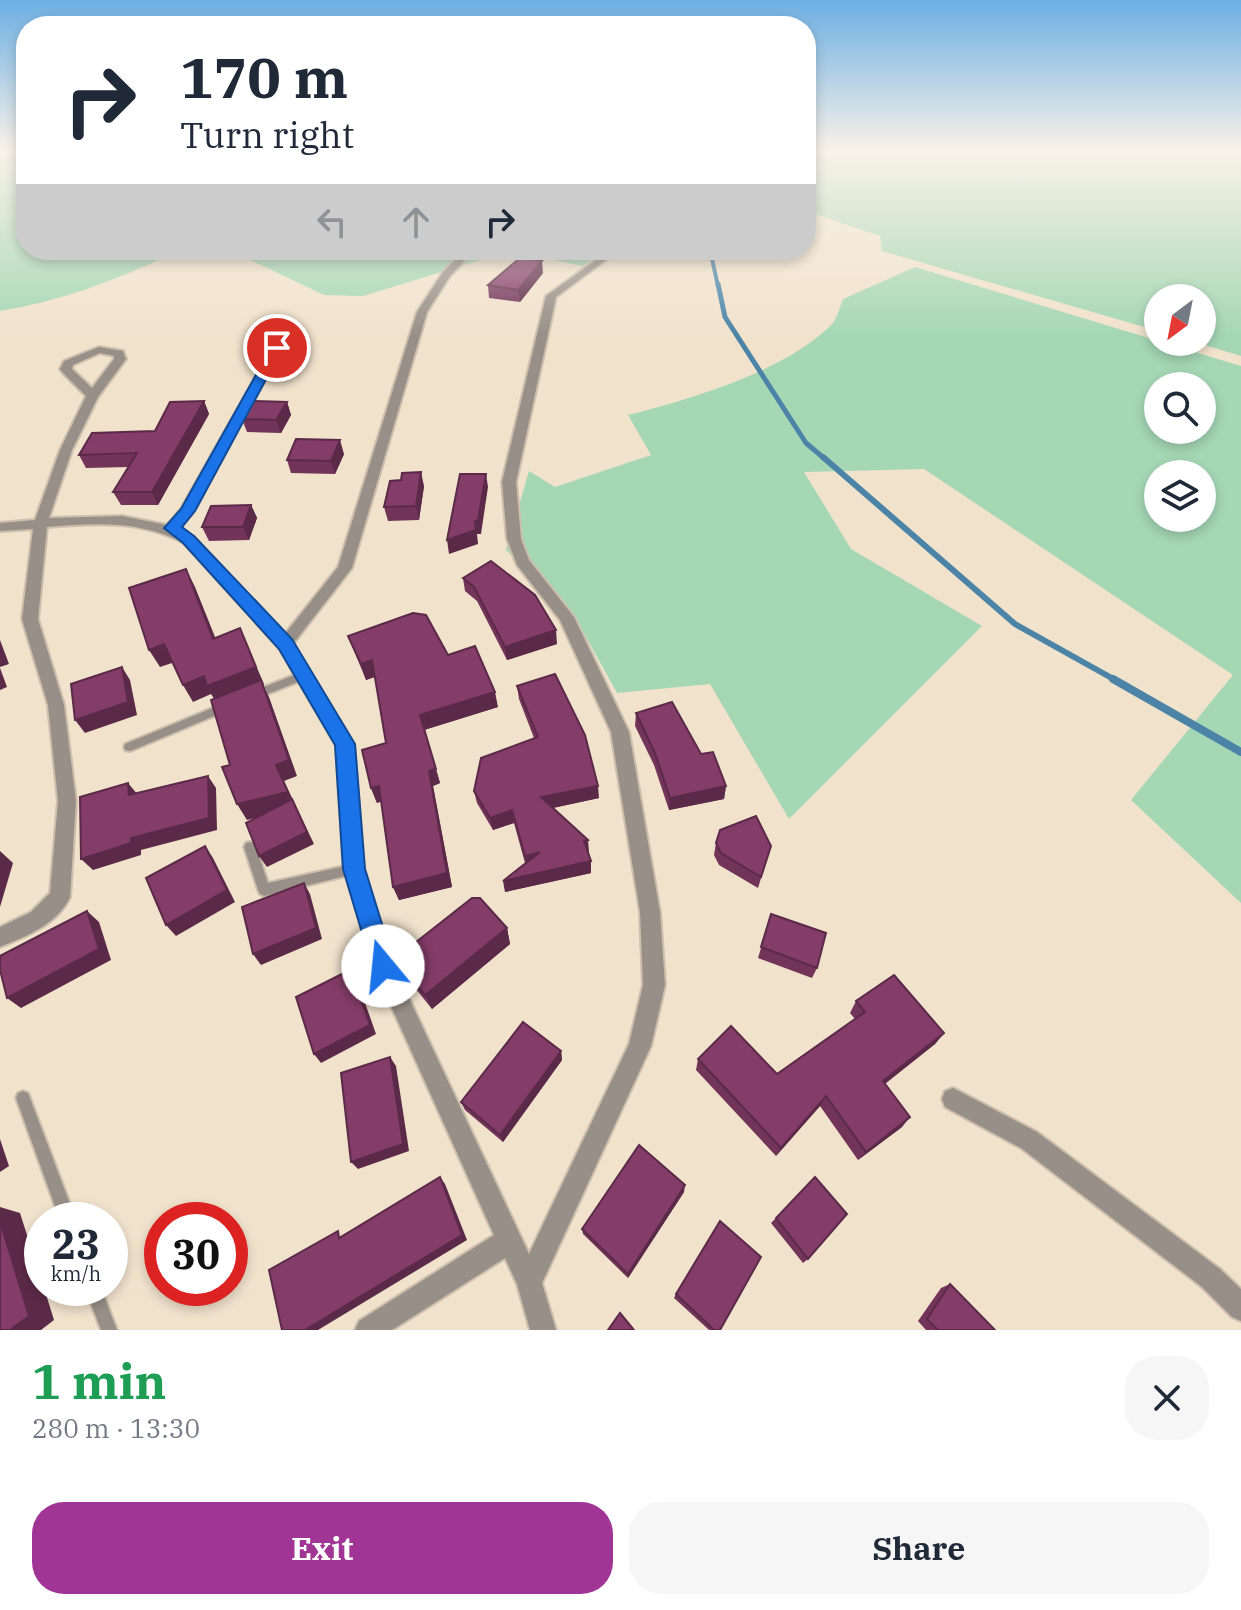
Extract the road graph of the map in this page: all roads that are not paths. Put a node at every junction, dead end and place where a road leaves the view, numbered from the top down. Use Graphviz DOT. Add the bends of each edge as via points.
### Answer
graph roads {
  1 [pos="460,260"];
  2 [pos="600,260"];
  3 [pos="277,348"];
  4 [pos="92,396"];
  5 [pos="40,525"];
  6 [pos="0,527"];
  7 [pos="172,528"];
  8 [pos="285,644"];
  9 [pos="304,675"];
  10 [pos="129,747"];
  11 [pos="250,847"];
  12 [pos="354,869"];
  13 [pos="0,937"];
  14 [pos="23,1098"];
  15 [pos="953,1099"];
  16 [pos="61,1202"];
  17 [pos="510,1240"];
  18 [pos="529,1282"];
  19 [pos="100,1306"];
  20 [pos="1241,1308"];
  21 [pos="109,1330"];
  22 [pos="368,1330"];
  23 [pos="543,1330"];
  1 -- 8 [label="street" via="422,312 345,568"];
  2 -- 18 [label="street" via="551,296 509,482 514,539 522,562 566,617 620,732 650,912 654,985 640,1046"];
  3 -- 7 [label="street" via="187,511"];
  4 -- 4 [label="street" via="120,359 119,353 99,350 68,363 69,377"];
  4 -- 5 [label="street"];
  5 -- 6 [label="street"];
  5 -- 7 [label="street" via="127,521"];
  5 -- 13 [label="street" via="30,619 56,705 67,801 60,897 38,919"];
  7 -- 8 [label="street"];
  8 -- 9 [label="street"];
  9 -- 10 [label="lane"];
  9 -- 12 [label="street" via="345,744"];
  11 -- 12 [label="lane" via="264,890"];
  12 -- 17 [label="street" via="383,966"];
  14 -- 16 [label="lane"];
  15 -- 20 [label="street" via="1029,1140 1211,1278"];
  17 -- 18 [label="street"];
  17 -- 22 [label="street"];
  18 -- 23 [label="street"];
  19 -- 21 [label="lane"];
}
